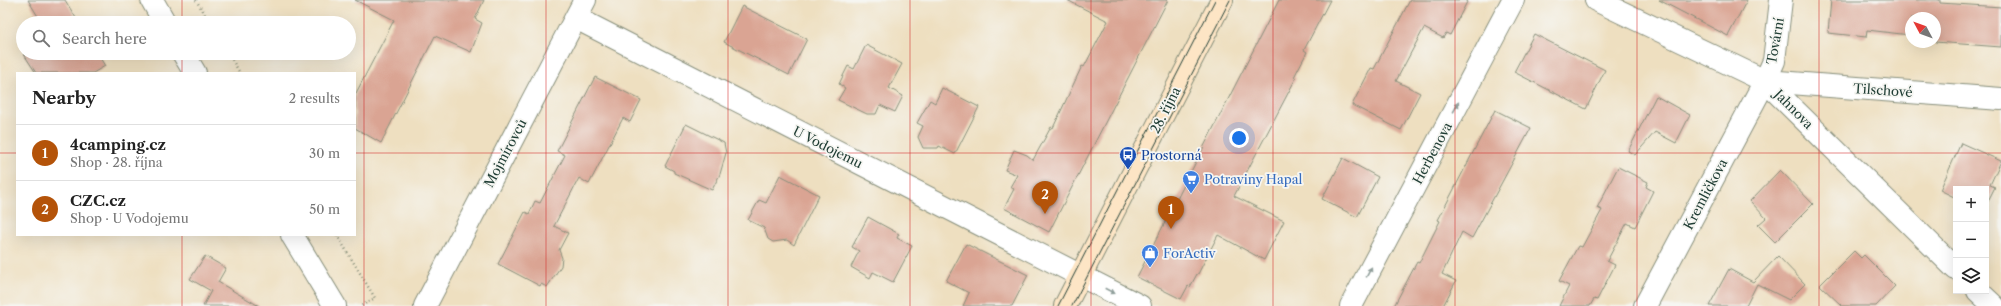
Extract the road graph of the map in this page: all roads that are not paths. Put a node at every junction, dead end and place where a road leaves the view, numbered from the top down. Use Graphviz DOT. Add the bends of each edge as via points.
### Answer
graph roads {
  1 [pos="152,0"];
  2 [pos="1222,0"];
  3 [pos="1513,0"];
  4 [pos="1596,0"];
  5 [pos="1781,0"];
  6 [pos="581,9"];
  7 [pos="162,16"];
  8 [pos="187,60"];
  9 [pos="194,72"];
  10 [pos="1765,81"];
  11 [pos="2001,99"];
  12 [pos="293,236"];
  13 [pos="1953,266"];
  14 [pos="1081,275"];
  15 [pos="1981,294"];
  16 [pos="335,306"];
  17 [pos="425,306"];
  18 [pos="1065,306"];
  19 [pos="1140,306"];
  20 [pos="1351,306"];
  21 [pos="1645,306"];
  22 [pos="1994,306"];
  1 -- 7 [label="street"];
  2 -- 14 [label="main road, 28. října"];
  20 -- 3 [label="street, Herbenova, one-way"];
  4 -- 10 [label="street, Jahnova"];
  5 -- 10 [label="street, Tovární" via="1774,61"];
  6 -- 14 [label="street, U Vodojemu"];
  6 -- 17 [label="street, Mojmírovců"];
  8 -- 9 [label="street"];
  10 -- 11 [label="street, Tilschové"];
  10 -- 13 [label="street, Jahnova"];
  10 -- 21 [label="street, Kremličkova"];
  12 -- 16 [label="street"];
  14 -- 18 [label="main road, 28. října"];
  14 -- 19 [label="street, one-way"];
  15 -- 22 [label="street"];
}
